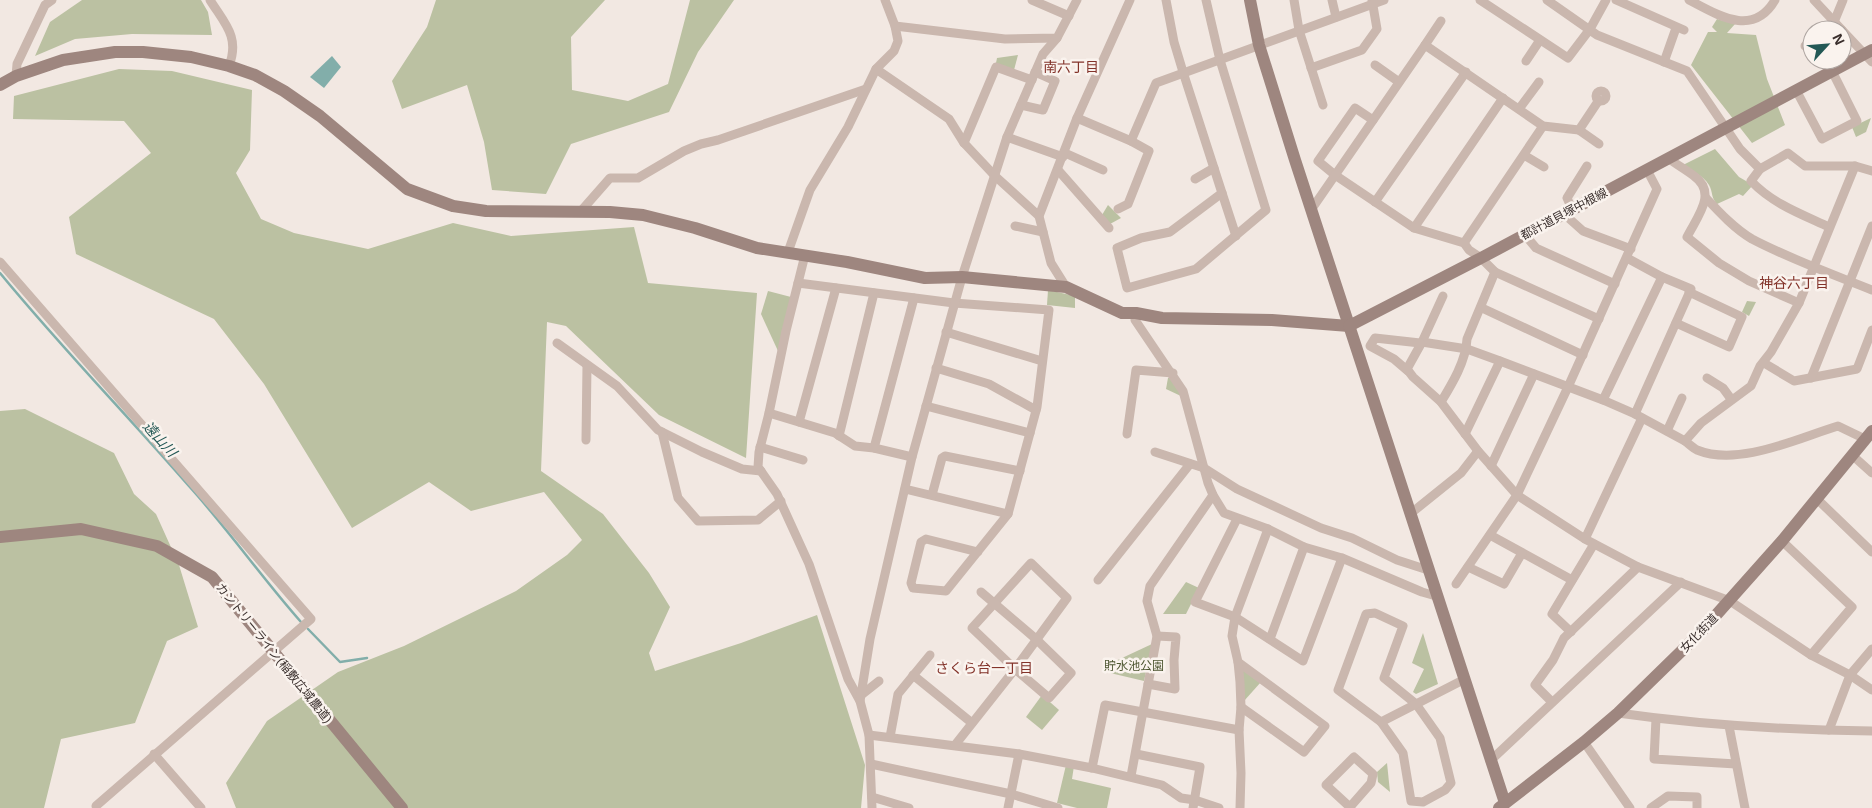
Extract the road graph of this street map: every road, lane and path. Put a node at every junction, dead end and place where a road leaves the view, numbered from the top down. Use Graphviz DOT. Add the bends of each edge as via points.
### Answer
graph roads {
  1 [pos="52,0"];
  2 [pos="210,0"];
  3 [pos="885,0"];
  4 [pos="1032,0"];
  5 [pos="1077,0"];
  6 [pos="1130,0"];
  7 [pos="1166,0"];
  8 [pos="1206,0"];
  9 [pos="1250,0"];
  10 [pos="1294,0"];
  11 [pos="1332,0"];
  12 [pos="1384,0"];
  13 [pos="1480,0"];
  14 [pos="1547,0"];
  15 [pos="1606,0"];
  16 [pos="1616,0"];
  17 [pos="1689,0"];
  18 [pos="1775,0"];
  19 [pos="1814,0"];
  20 [pos="1843,0"];
  21 [pos="1373,2"];
  22 [pos="1069,16"];
  23 [pos="1336,17"];
  24 [pos="1832,20"];
  25 [pos="1835,20"];
  26 [pos="1441,21"];
  27 [pos="895,26"];
  28 [pos="1590,29"];
  29 [pos="1299,30"];
  30 [pos="1058,38"];
  31 [pos="1852,39"];
  32 [pos="1540,40"];
  33 [pos="1259,45"];
  34 [pos="1425,45"];
  35 [pos="1869,55"];
  36 [pos="1220,60"];
  37 [pos="1526,61"];
  38 [pos="1664,62"];
  39 [pos="1375,65"];
  40 [pos="229,66"];
  41 [pos="1311,68"];
  42 [pos="876,69"];
  43 [pos="1832,71"];
  44 [pos="1183,72"];
  45 [pos="1466,72"];
  46 [pos="16,76"];
  47 [pos="1034,76"];
  48 [pos="1399,82"];
  49 [pos="1540,82"];
  50 [pos="0,84"];
  51 [pos="866,90"];
  52 [pos="1796,90"];
  53 [pos="1503,98"];
  54 [pos="1599,100"];
  55 [pos="1021,104"];
  56 [pos="1323,105"];
  57 [pos="1519,109"];
  58 [pos="1077,118"];
  59 [pos="1373,120"];
  60 [pos="1543,126"];
  61 [pos="1579,130"];
  62 [pos="1007,137"];
  63 [pos="1131,142"];
  64 [pos="964,143"];
  65 [pos="1599,144"];
  66 [pos="1064,155"];
  67 [pos="1524,155"];
  68 [pos="1668,158"];
  69 [pos="1588,166"];
  70 [pos="1854,166"];
  71 [pos="1544,167"];
  72 [pos="1214,168"];
  73 [pos="1760,169"];
  74 [pos="1058,170"];
  75 [pos="1103,170"];
  76 [pos="1647,170"];
  77 [pos="1872,172"];
  78 [pos="1335,175"];
  79 [pos="994,176"];
  80 [pos="1195,180"];
  81 [pos="1222,193"];
  82 [pos="1706,198"];
  83 [pos="1376,202"];
  84 [pos="1118,209"];
  85 [pos="1311,210"];
  86 [pos="581,211"];
  87 [pos="1568,212"];
  88 [pos="1039,216"];
  89 [pos="1015,226"];
  90 [pos="1829,226"];
  91 [pos="1872,226"];
  92 [pos="1109,228"];
  93 [pos="1414,228"];
  94 [pos="1042,232"];
  95 [pos="1525,235"];
  96 [pos="1236,236"];
  97 [pos="1464,243"];
  98 [pos="788,252"];
  99 [pos="1629,254"];
  100 [pos="805,255"];
  101 [pos="1481,258"];
  102 [pos="0,262"];
  103 [pos="1813,266"];
  104 [pos="1496,272"];
  105 [pos="962,277"];
  106 [pos="1662,277"];
  107 [pos="1850,281"];
  108 [pos="798,283"];
  109 [pos="1615,284"];
  110 [pos="1066,286"];
  111 [pos="836,288"];
  112 [pos="1872,290"];
  113 [pos="1689,292"];
  114 [pos="874,293"];
  115 [pos="1443,296"];
  116 [pos="914,298"];
  117 [pos="954,303"];
  118 [pos="1799,303"];
  119 [pos="1482,308"];
  120 [pos="1136,313"];
  121 [pos="1600,319"];
  122 [pos="1676,323"];
  123 [pos="1349,326"];
  124 [pos="1872,330"];
  125 [pos="946,332"];
  126 [pos="1421,342"];
  127 [pos="557,343"];
  128 [pos="1466,349"];
  129 [pos="1583,355"];
  130 [pos="1042,361"];
  131 [pos="1500,361"];
  132 [pos="1764,363"];
  133 [pos="587,365"];
  134 [pos="936,368"];
  135 [pos="1408,371"];
  136 [pos="1173,374"];
  137 [pos="1534,374"];
  138 [pos="1707,378"];
  139 [pos="1811,378"];
  140 [pos="1568,387"];
  141 [pos="1682,398"];
  142 [pos="1732,399"];
  143 [pos="1603,400"];
  144 [pos="1441,402"];
  145 [pos="926,406"];
  146 [pos="1036,410"];
  147 [pos="770,413"];
  148 [pos="1638,416"];
  149 [pos="799,422"];
  150 [pos="1667,431"];
  151 [pos="662,432"];
  152 [pos="1030,433"];
  153 [pos="1128,434"];
  154 [pos="1465,434"];
  155 [pos="1868,435"];
  156 [pos="839,436"];
  157 [pos="586,440"];
  158 [pos="1684,441"];
  159 [pos="760,447"];
  160 [pos="874,448"];
  161 [pos="1155,452"];
  162 [pos="1478,452"];
  163 [pos="1852,455"];
  164 [pos="912,458"];
  165 [pos="803,460"];
  166 [pos="1190,464"];
  167 [pos="1491,466"];
  168 [pos="1204,468"];
  169 [pos="761,471"];
  170 [pos="1020,471"];
  171 [pos="1872,473"];
  172 [pos="905,489"];
  173 [pos="932,495"];
  174 [pos="1213,495"];
  175 [pos="1518,495"];
  176 [pos="1816,498"];
  177 [pos="781,501"];
  178 [pos="1008,514"];
  179 [pos="1410,514"];
  180 [pos="1237,519"];
  181 [pos="1268,529"];
  182 [pos="1490,535"];
  183 [pos="0,538"];
  184 [pos="1584,539"];
  185 [pos="1782,541"];
  186 [pos="1594,544"];
  187 [pos="1304,547"];
  188 [pos="978,552"];
  189 [pos="1872,552"];
  190 [pos="1522,553"];
  191 [pos="1342,558"];
  192 [pos="1468,567"];
  193 [pos="1638,567"];
  194 [pos="1428,570"];
  195 [pos="1098,580"];
  196 [pos="1572,580"];
  197 [pos="1681,582"];
  198 [pos="1456,584"];
  199 [pos="981,592"];
  200 [pos="1436,596"];
  201 [pos="1730,601"];
  202 [pos="995,603"];
  203 [pos="1236,617"];
  204 [pos="1571,632"];
  205 [pos="1157,636"];
  206 [pos="1036,639"];
  207 [pos="1270,639"];
  208 [pos="1872,649"];
  209 [pos="273,652"];
  210 [pos="930,654"];
  211 [pos="1811,655"];
  212 [pos="1238,662"];
  213 [pos="1015,669"];
  214 [pos="913,675"];
  215 [pos="1850,675"];
  216 [pos="1463,680"];
  217 [pos="879,681"];
  218 [pos="1148,684"];
  219 [pos="1872,690"];
  220 [pos="860,699"];
  221 [pos="1552,702"];
  222 [pos="1416,704"];
  223 [pos="1241,707"];
  224 [pos="1143,712"];
  225 [pos="1618,713"];
  226 [pos="1656,718"];
  227 [pos="1381,722"];
  228 [pos="972,723"];
  229 [pos="1729,726"];
  230 [pos="1239,730"];
  231 [pos="1829,730"];
  232 [pos="1872,731"];
  233 [pos="869,735"];
  234 [pos="890,737"];
  235 [pos="1584,742"];
  236 [pos="955,745"];
  237 [pos="154,754"];
  238 [pos="1019,754"];
  239 [pos="1136,754"];
  240 [pos="1490,761"];
  241 [pos="871,764"];
  242 [pos="1736,764"];
  243 [pos="1092,768"];
  244 [pos="1132,776"];
  245 [pos="1011,794"];
  246 [pos="872,797"];
  247 [pos="1194,804"];
  248 [pos="96,806"];
  249 [pos="1502,806"];
  250 [pos="1351,807"];
  251 [pos="201,808"];
  252 [pos="402,808"];
  253 [pos="872,808"];
  254 [pos="908,808"];
  255 [pos="1008,808"];
  256 [pos="1058,808"];
  257 [pos="1219,808"];
  258 [pos="1240,808"];
  259 [pos="1630,808"];
  260 [pos="1651,808"];
  261 [pos="1697,808"];
  262 [pos="1745,808"];
  1 -- 46 [label="street" via="45,6 16,64"];
  2 -- 40 [label="street" via="234,40 234,54"];
  3 -- 27 [label="street"];
  4 -- 22 [label="street"];
  5 -- 22 [label="street"];
  6 -- 58 [label="street"];
  7 -- 44 [label="street"];
  8 -- 36 [label="street"];
  9 -- 33 [label="street"];
  10 -- 29 [label="street"];
  11 -- 23 [label="street"];
  12 -- 21 [label="street"];
  13 -- 32 [label="street"];
  14 -- 28 [label="street"];
  15 -- 28 [label="street"];
  16 -- 38 [label="street" via="1680,29"];
  17 -- 18 [label="street" via="1730,20 1749,21 1761,17"];
  19 -- 24 [label="street"];
  20 -- 25 [label="street"];
  21 -- 23 [label="street"];
  21 -- 41 [label="street" via="1377,29 1362,50"];
  22 -- 30 [label="street"];
  23 -- 29 [label="street"];
  26 -- 34 [label="street"];
  27 -- 30 [label="street" via="1005,39"];
  27 -- 42 [label="street" via="898,41 894,51"];
  28 -- 32 [label="street" via="1568,58"];
  28 -- 38 [label="street" via="1597,35"];
  29 -- 33 [label="street"];
  29 -- 41 [label="street"];
  30 -- 47 [label="street" via="1043,54"];
  31 -- 35 [label="street"];
  32 -- 37 [label="street"];
  33 -- 36 [label="street"];
  33 -- 85 [label="street"];
  34 -- 45 [label="street"];
  34 -- 48 [label="street"];
  35 -- 43 [label="street, 都計道貝塚中根線"];
  36 -- 44 [label="street"];
  36 -- 96 [label="street" via="1266,210"];
  38 -- 73 [label="street" via="1687,71 1740,149"];
  39 -- 48 [label="street"];
  40 -- 46 [label="street" via="167,54 115,52 62,60"];
  40 -- 86 [label="street" via="255,75 284,91 320,116 401,184 426,197 453,206 486,210"];
  41 -- 56 [label="street"];
  42 -- 51 [label="street"];
  42 -- 64 [label="street" via="949,119"];
  43 -- 52 [label="street, 都計道貝塚中根線"];
  43 -- 52 [label="street" via="1857,121 1822,139"];
  44 -- 63 [label="street" via="1156,83"];
  44 -- 72 [label="street"];
  45 -- 53 [label="street"];
  45 -- 83 [label="street"];
  46 -- 50 [label="street"];
  47 -- 55 [label="street"];
  47 -- 55 [label="street" via="1055,81 1043,110"];
  47 -- 64 [label="street" via="996,67"];
  48 -- 59 [label="street"];
  49 -- 57 [label="street"];
  51 -- 86 [label="street" via="701,144 638,178 610,178"];
  51 -- 98 [label="street" via="810,190"];
  52 -- 68 [label="street, 都計道貝塚中根線"];
  53 -- 57 [label="street"];
  53 -- 93 [label="street"];
  54 -- 61 [label="street"];
  55 -- 62 [label="street"];
  57 -- 60 [label="street"];
  58 -- 63 [label="street"];
  58 -- 66 [label="street"];
  59 -- 78 [label="street"];
  59 -- 78 [label="street" via="1355,108 1318,161"];
  60 -- 61 [label="street"];
  60 -- 67 [label="street"];
  61 -- 65 [label="street"];
  62 -- 66 [label="street"];
  62 -- 79 [label="street"];
  63 -- 84 [label="street" via="1149,151 1128,204"];
  64 -- 79 [label="street"];
  66 -- 74 [label="street"];
  66 -- 75 [label="street"];
  67 -- 71 [label="street"];
  67 -- 97 [label="street"];
  68 -- 76 [label="street, 都計道貝塚中根線"];
  68 -- 82 [label="street" via="1704,185"];
  69 -- 87 [label="street" via="1567,198"];
  70 -- 73 [label="street" via="1805,166 1788,153"];
  70 -- 77 [label="street"];
  70 -- 90 [label="street"];
  72 -- 80 [label="street"];
  72 -- 81 [label="street"];
  73 -- 90 [label="street" via="1751,181 1760,190 1789,210"];
  74 -- 88 [label="street"];
  74 -- 92 [label="street"];
  76 -- 87 [label="street, 都計道貝塚中根線"];
  76 -- 99 [label="street" via="1657,189"];
  78 -- 83 [label="street"];
  78 -- 85 [label="street"];
  79 -- 88 [label="street"];
  79 -- 105 [label="street"];
  81 -- 96 [label="street"];
  81 -- 96 [label="street" via="1170,232 1141,238 1117,248 1126,288 1196,269"];
  82 -- 103 [label="street" via="1751,238"];
  82 -- 118 [label="street" via="1687,237 1719,263 1749,281"];
  83 -- 93 [label="street"];
  85 -- 123 [label="street"];
  86 -- 98 [label="street" via="644,215 757,248"];
  87 -- 95 [label="street, 都計道貝塚中根線"];
  87 -- 99 [label="street" via="1583,230"];
  88 -- 94 [label="street"];
  89 -- 94 [label="street"];
  90 -- 103 [label="street"];
  91 -- 107 [label="street"];
  93 -- 97 [label="street"];
  94 -- 110 [label="street" via="1051,263"];
  95 -- 101 [label="street, 都計道貝塚中根線"];
  95 -- 109 [label="street" via="1536,248"];
  97 -- 101 [label="street"];
  98 -- 100 [label="street"];
  99 -- 106 [label="street"];
  99 -- 109 [label="street"];
  100 -- 105 [label="street" via="925,278"];
  100 -- 108 [label="street"];
  101 -- 104 [label="street"];
  101 -- 123 [label="street, 都計道貝塚中根線"];
  102 -- 209 [label="street" via="311,619"];
  103 -- 107 [label="street"];
  103 -- 118 [label="street"];
  104 -- 119 [label="street"];
  104 -- 121 [label="street"];
  105 -- 110 [label="street"];
  105 -- 117 [label="street"];
  106 -- 113 [label="street" via="1691,289"];
  106 -- 143 [label="street"];
  107 -- 112 [label="street"];
  107 -- 139 [label="street"];
  108 -- 111 [label="street"];
  108 -- 147 [label="street"];
  109 -- 121 [label="street"];
  110 -- 120 [label="street" via="1122,313"];
  111 -- 114 [label="street"];
  111 -- 149 [label="street"];
  113 -- 122 [label="street"];
  113 -- 122 [label="street" via="1742,317 1730,347"];
  114 -- 116 [label="street"];
  114 -- 156 [label="street"];
  115 -- 126 [label="street"];
  116 -- 117 [label="street"];
  116 -- 160 [label="street"];
  117 -- 125 [label="street"];
  117 -- 130 [label="street" via="1048,310"];
  118 -- 132 [label="street"];
  119 -- 128 [label="street" via="1467,339"];
  119 -- 129 [label="street"];
  120 -- 123 [label="street" via="1162,318 1272,320"];
  120 -- 136 [label="street" via="1135,320"];
  121 -- 129 [label="street"];
  122 -- 148 [label="street"];
  123 -- 179 [label="street"];
  124 -- 139 [label="street" via="1857,369"];
  125 -- 130 [label="street"];
  125 -- 134 [label="street"];
  126 -- 128 [label="street"];
  126 -- 135 [label="street" via="1407,366"];
  126 -- 135 [label="street" via="1376,338 1370,346"];
  127 -- 133 [label="street"];
  128 -- 131 [label="street"];
  128 -- 144 [label="street"];
  129 -- 140 [label="street"];
  130 -- 146 [label="street"];
  131 -- 137 [label="street"];
  131 -- 154 [label="street"];
  132 -- 139 [label="street" via="1794,381"];
  132 -- 142 [label="street" via="1751,386"];
  133 -- 151 [label="street" via="617,386"];
  133 -- 157 [label="street"];
  134 -- 145 [label="street"];
  134 -- 146 [label="street" via="989,384"];
  135 -- 144 [label="street"];
  136 -- 153 [label="street" via="1136,370"];
  136 -- 168 [label="street" via="1183,391"];
  137 -- 140 [label="street"];
  137 -- 167 [label="street"];
  138 -- 142 [label="street" via="1723,388"];
  140 -- 143 [label="street"];
  140 -- 175 [label="street"];
  141 -- 150 [label="street"];
  142 -- 158 [label="street"];
  143 -- 148 [label="street"];
  144 -- 154 [label="street"];
  145 -- 152 [label="street"];
  145 -- 164 [label="street"];
  146 -- 152 [label="street"];
  147 -- 149 [label="street"];
  147 -- 159 [label="street"];
  148 -- 150 [label="street"];
  148 -- 184 [label="street"];
  149 -- 156 [label="street"];
  150 -- 158 [label="street"];
  151 -- 169 [label="street" via="742,469"];
  151 -- 177 [label="street" via="678,498 698,521 758,520"];
  152 -- 170 [label="street"];
  154 -- 162 [label="street"];
  155 -- 158 [label="street" via="1838,426 1774,447 1722,455 1697,450"];
  155 -- 163 [label="street, 女化街道"];
  156 -- 160 [label="street" via="855,446"];
  159 -- 165 [label="street"];
  159 -- 169 [label="street" via="758,467"];
  160 -- 164 [label="street"];
  161 -- 166 [label="street"];
  162 -- 167 [label="street"];
  162 -- 179 [label="street" via="1460,472"];
  163 -- 171 [label="street"];
  163 -- 176 [label="street, 女化街道"];
  164 -- 172 [label="street"];
  166 -- 168 [label="street"];
  166 -- 195 [label="street"];
  167 -- 175 [label="street"];
  168 -- 174 [label="street"];
  168 -- 194 [label="street" via="1237,489 1321,528"];
  169 -- 177 [label="street"];
  170 -- 173 [label="street" via="945,456"];
  170 -- 178 [label="street"];
  172 -- 173 [label="street"];
  172 -- 220 [label="street" via="870,638"];
  173 -- 178 [label="street"];
  174 -- 180 [label="street" via="1224,512"];
  174 -- 205 [label="street" via="1150,586 1147,601"];
  175 -- 182 [label="street"];
  175 -- 184 [label="street"];
  176 -- 185 [label="street, 女化街道"];
  176 -- 189 [label="street"];
  177 -- 220 [label="street" via="809,564 848,679"];
  178 -- 188 [label="street"];
  179 -- 194 [label="street"];
  180 -- 181 [label="street"];
  180 -- 203 [label="street" via="1195,602"];
  181 -- 187 [label="street"];
  181 -- 203 [label="street"];
  182 -- 190 [label="street"];
  182 -- 192 [label="street"];
  183 -- 209 [label="street, カントリーライン(稲敷広域農道)" via="82,529 157,546 212,577"];
  184 -- 186 [label="street"];
  185 -- 201 [label="street, 女化街道"];
  185 -- 211 [label="street" via="1852,607"];
  186 -- 193 [label="street"];
  186 -- 196 [label="street"];
  187 -- 191 [label="street"];
  187 -- 207 [label="street"];
  188 -- 188 [label="street" via="946,591 912,588 922,542 926,540"];
  190 -- 192 [label="street" via="1504,584"];
  190 -- 196 [label="street"];
  191 -- 200 [label="street"];
  191 -- 207 [label="street" via="1303,661"];
  192 -- 198 [label="street"];
  193 -- 197 [label="street"];
  193 -- 204 [label="street"];
  194 -- 200 [label="street"];
  196 -- 204 [label="street" via="1552,614"];
  197 -- 201 [label="street"];
  197 -- 221 [label="street"];
  199 -- 202 [label="street"];
  200 -- 216 [label="street"];
  201 -- 211 [label="street"];
  201 -- 225 [label="street, 女化街道"];
  202 -- 206 [label="street"];
  202 -- 206 [label="street" via="1031,563 1068,598"];
  202 -- 213 [label="street" via="972,628"];
  203 -- 207 [label="street"];
  203 -- 212 [label="street" via="1232,636"];
  204 -- 221 [label="street" via="1535,685"];
  205 -- 218 [label="street"];
  205 -- 218 [label="street" via="1176,637 1175,689"];
  206 -- 213 [label="street"];
  206 -- 213 [label="street" via="1071,673 1049,698"];
  208 -- 215 [label="street"];
  209 -- 237 [label="street"];
  209 -- 252 [label="street, カントリーライン(稲敷広域農道)"];
  210 -- 214 [label="street"];
  211 -- 215 [label="street"];
  212 -- 223 [label="street"];
  212 -- 223 [label="street" via="1325,726 1304,752"];
  213 -- 228 [label="street"];
  214 -- 228 [label="street"];
  214 -- 234 [label="street" via="898,694"];
  215 -- 219 [label="street"];
  215 -- 231 [label="street"];
  216 -- 222 [label="street"];
  216 -- 240 [label="street"];
  217 -- 220 [label="street"];
  218 -- 224 [label="street"];
  220 -- 233 [label="street"];
  221 -- 240 [label="street"];
  222 -- 227 [label="street"];
  222 -- 227 [label="street" via="1440,738 1451,783 1423,802 1411,801 1403,753"];
  222 -- 227 [label="street" via="1384,678 1404,626 1375,613 1366,614 1338,690"];
  223 -- 230 [label="street"];
  224 -- 230 [label="street"];
  224 -- 239 [label="street"];
  224 -- 243 [label="street" via="1105,705"];
  225 -- 226 [label="street"];
  225 -- 235 [label="street, 女化街道"];
  226 -- 229 [label="street"];
  226 -- 242 [label="street" via="1654,758"];
  228 -- 236 [label="street"];
  229 -- 231 [label="street"];
  229 -- 242 [label="street"];
  230 -- 258 [label="street"];
  231 -- 232 [label="street"];
  233 -- 234 [label="street"];
  233 -- 241 [label="street"];
  234 -- 236 [label="street"];
  235 -- 249 [label="street, 女化街道"];
  235 -- 259 [label="street"];
  236 -- 238 [label="street"];
  237 -- 248 [label="street"];
  237 -- 251 [label="street"];
  238 -- 243 [label="street"];
  238 -- 245 [label="street"];
  239 -- 244 [label="street"];
  239 -- 247 [label="street" via="1200,767"];
  240 -- 249 [label="street"];
  241 -- 245 [label="street"];
  241 -- 246 [label="street"];
  242 -- 262 [label="street"];
  243 -- 244 [label="street"];
  244 -- 247 [label="street" via="1162,785"];
  245 -- 255 [label="street"];
  245 -- 256 [label="street"];
  246 -- 253 [label="street"];
  246 -- 254 [label="street"];
  247 -- 257 [label="street"];
  250 -- 250 [label="street" via="1326,785 1354,757 1372,774 1371,783"];
  260 -- 261 [label="street" via="1668,796 1697,796"];
}
